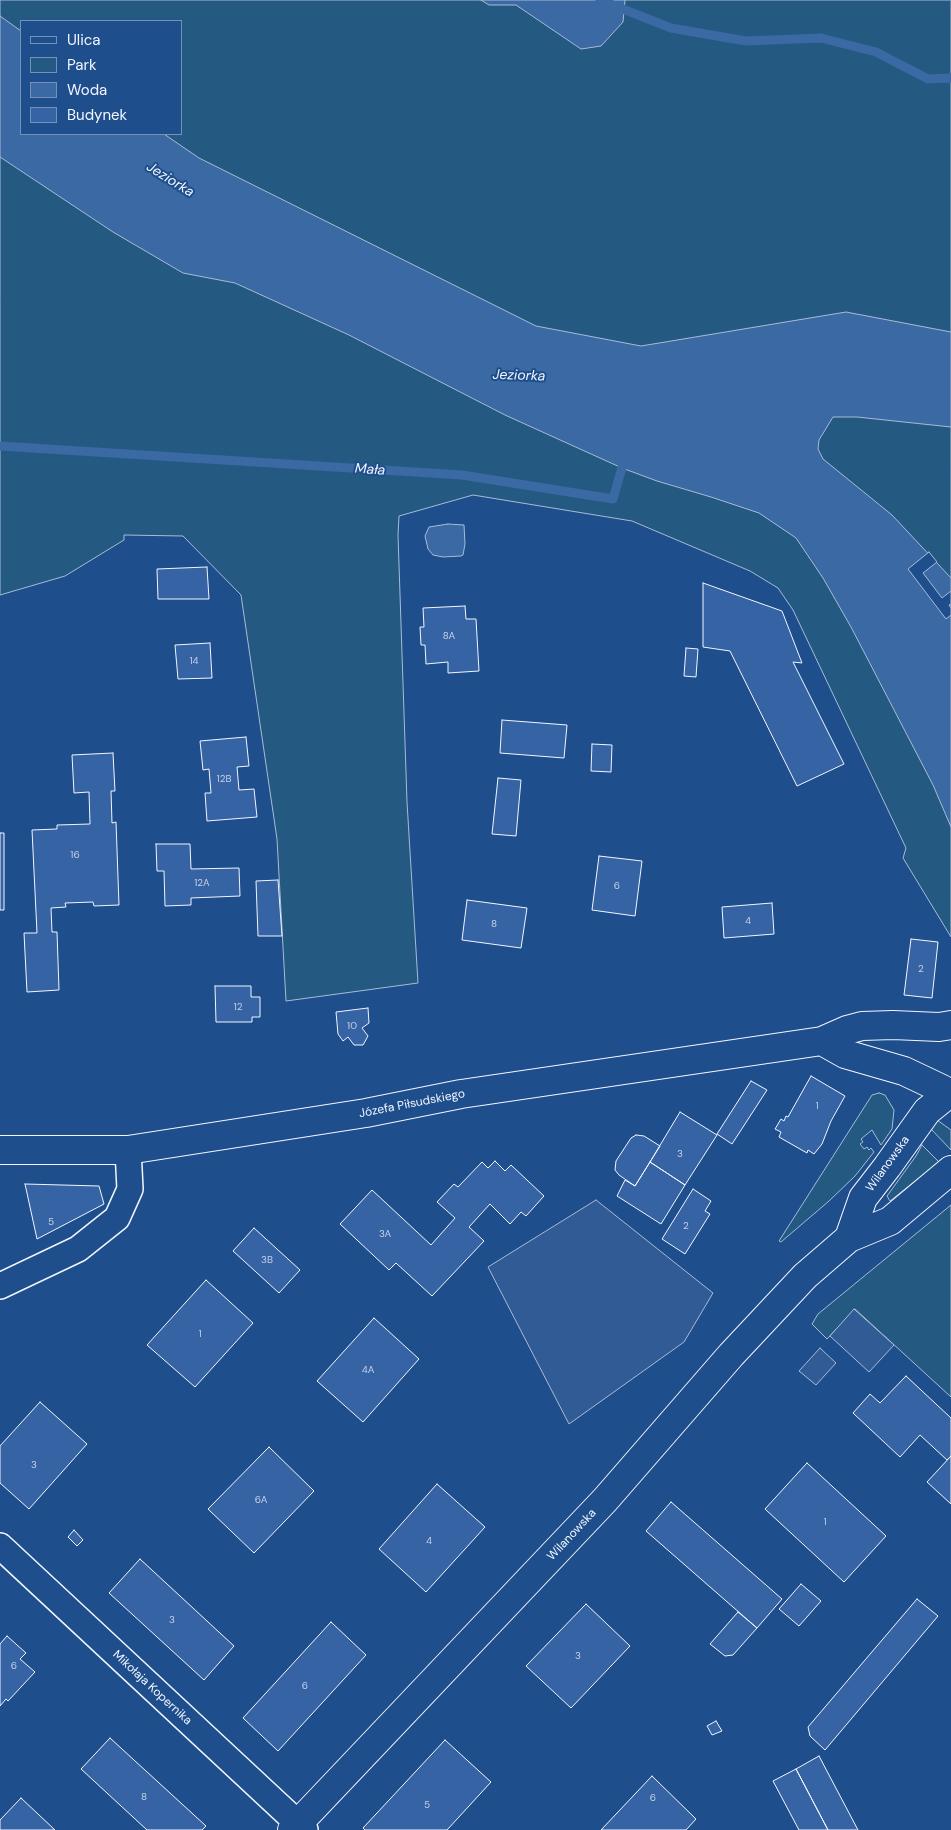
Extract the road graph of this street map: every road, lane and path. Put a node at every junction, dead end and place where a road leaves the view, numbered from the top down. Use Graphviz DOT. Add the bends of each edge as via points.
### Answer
graph roads {
  1 [pos="951,1025"];
  2 [pos="822,1041"];
  3 [pos="947,1090"];
  4 [pos="0,1150"];
  5 [pos="128,1150"];
  6 [pos="951,1170"];
  7 [pos="849,1238"];
  8 [pos="0,1286"];
  9 [pos="0,1546"];
  10 [pos="298,1828"];
  1 -- 2 [label="street, Józefa Piłsudskiego" via="862,1026"];
  2 -- 3 [label="street" via="845,1054 904,1071"];
  2 -- 5 [label="street, Józefa Piłsudskiego" via="461,1094 347,1116"];
  3 -- 7 [label="street, Wilanowska" via="927,1111 863,1198"];
  4 -- 5 [label="street, Józefa Piłsudskiego"];
  5 -- 8 [label="street" via="130,1189 117,1218 78,1249"];
  6 -- 7 [label="street, Wilanowska" via="890,1221"];
  7 -- 10 [label="street, Wilanowska" via="805,1276 731,1355 605,1500"];
  9 -- 10 [label="street, Mikołaja Kopernika"];
}
